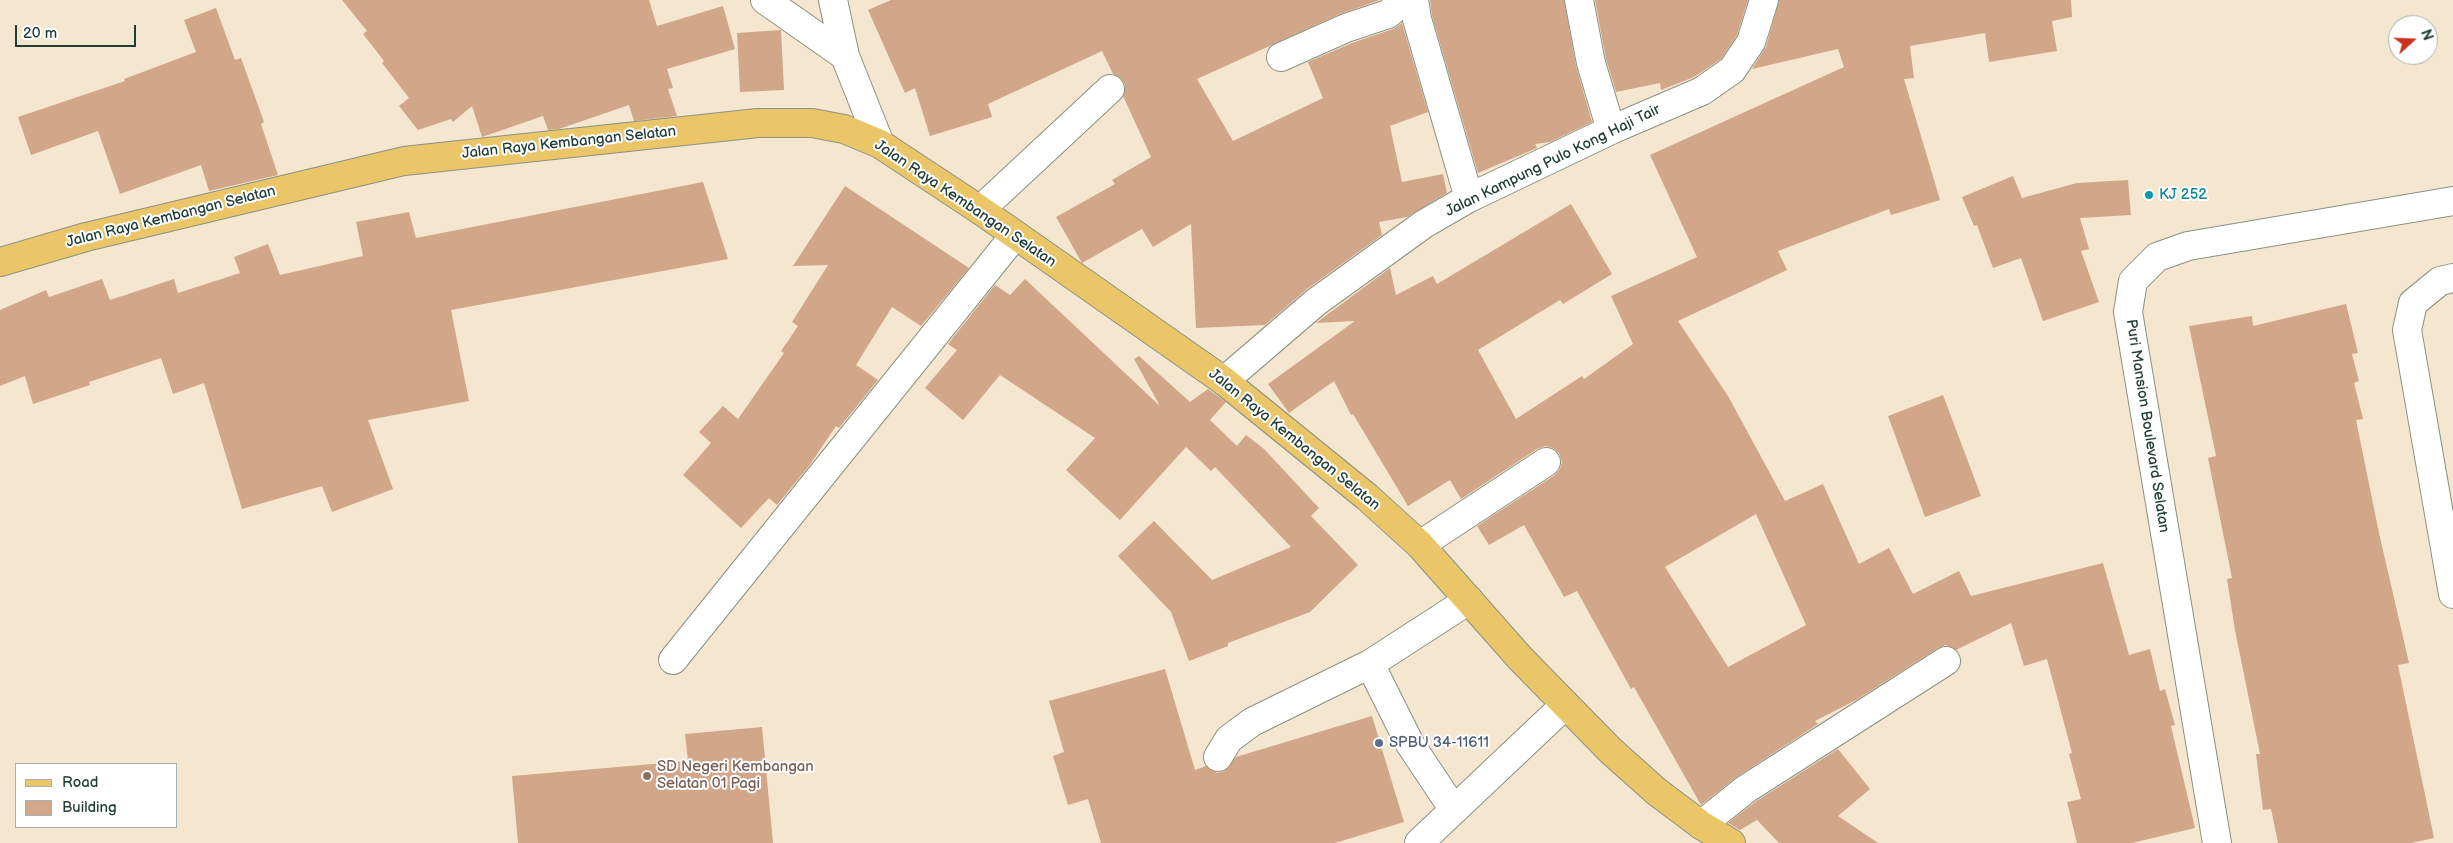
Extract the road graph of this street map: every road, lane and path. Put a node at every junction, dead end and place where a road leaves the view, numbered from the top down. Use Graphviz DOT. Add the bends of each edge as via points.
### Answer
graph roads {
  1 [pos="765,0"];
  2 [pos="833,0"];
  3 [pos="1404,0"];
  4 [pos="1414,0"];
  5 [pos="1579,0"];
  6 [pos="1764,0"];
  7 [pos="845,56"];
  8 [pos="1281,56"];
  9 [pos="1110,89"];
  10 [pos="1611,130"];
  11 [pos="880,144"];
  12 [pos="1469,198"];
  13 [pos="2453,201"];
  14 [pos="980,210"];
  15 [pos="1015,235"];
  16 [pos="0,262"];
  17 [pos="2453,278"];
  18 [pos="1224,381"];
  19 [pos="1546,462"];
  20 [pos="1420,545"];
  21 [pos="2453,594"];
  22 [pos="1469,600"];
  23 [pos="674,660"];
  24 [pos="1946,660"];
  25 [pos="1370,664"];
  26 [pos="1565,705"];
  27 [pos="1218,757"];
  28 [pos="1454,810"];
  29 [pos="1701,825"];
  30 [pos="1419,843"];
  31 [pos="1731,843"];
  32 [pos="2217,843"];
  1 -- 7 [label="street"];
  2 -- 7 [label="street"];
  3 -- 8 [label="street" via="1388,14"];
  4 -- 12 [label="street"];
  5 -- 10 [label="street" via="1591,63"];
  6 -- 10 [label="street, Jalan Kampung Pulo Kong Haji Tair" via="1751,42 1732,70 1702,91"];
  7 -- 11 [label="street"];
  9 -- 14 [label="street"];
  10 -- 12 [label="street, Jalan Kampung Pulo Kong Haji Tair"];
  11 -- 14 [label="main road, Jalan Raya Kembangan Selatan"];
  11 -- 16 [label="main road, Jalan Raya Kembangan Selatan" via="844,129 812,123 758,123 404,161 86,237"];
  12 -- 18 [label="street, Jalan Kampung Pulo Kong Haji Tair" via="1424,224 1316,302"];
  13 -- 32 [label="street, Puri Mansion Boulevard Selatan" via="2188,246 2157,258 2133,281 2128,312"];
  14 -- 15 [label="main road, Jalan Raya Kembangan Selatan"];
  15 -- 18 [label="main road, Jalan Raya Kembangan Selatan"];
  15 -- 23 [label="street"];
  17 -- 21 [label="street" via="2440,281 2413,303 2407,330"];
  18 -- 20 [label="main road, Jalan Raya Kembangan Selatan" via="1367,497"];
  19 -- 20 [label="street"];
  20 -- 22 [label="main road, Jalan Raya Kembangan Selatan"];
  22 -- 25 [label="street"];
  22 -- 26 [label="main road, Jalan Raya Kembangan Selatan"];
  24 -- 29 [label="street" via="1746,789"];
  25 -- 27 [label="street" via="1252,722 1229,739"];
  25 -- 28 [label="street" via="1410,744"];
  26 -- 28 [label="street"];
  26 -- 29 [label="main road, Jalan Raya Kembangan Selatan" via="1657,792"];
  28 -- 30 [label="street"];
  29 -- 31 [label="main road, Jalan Raya Kembangan Selatan"];
}
